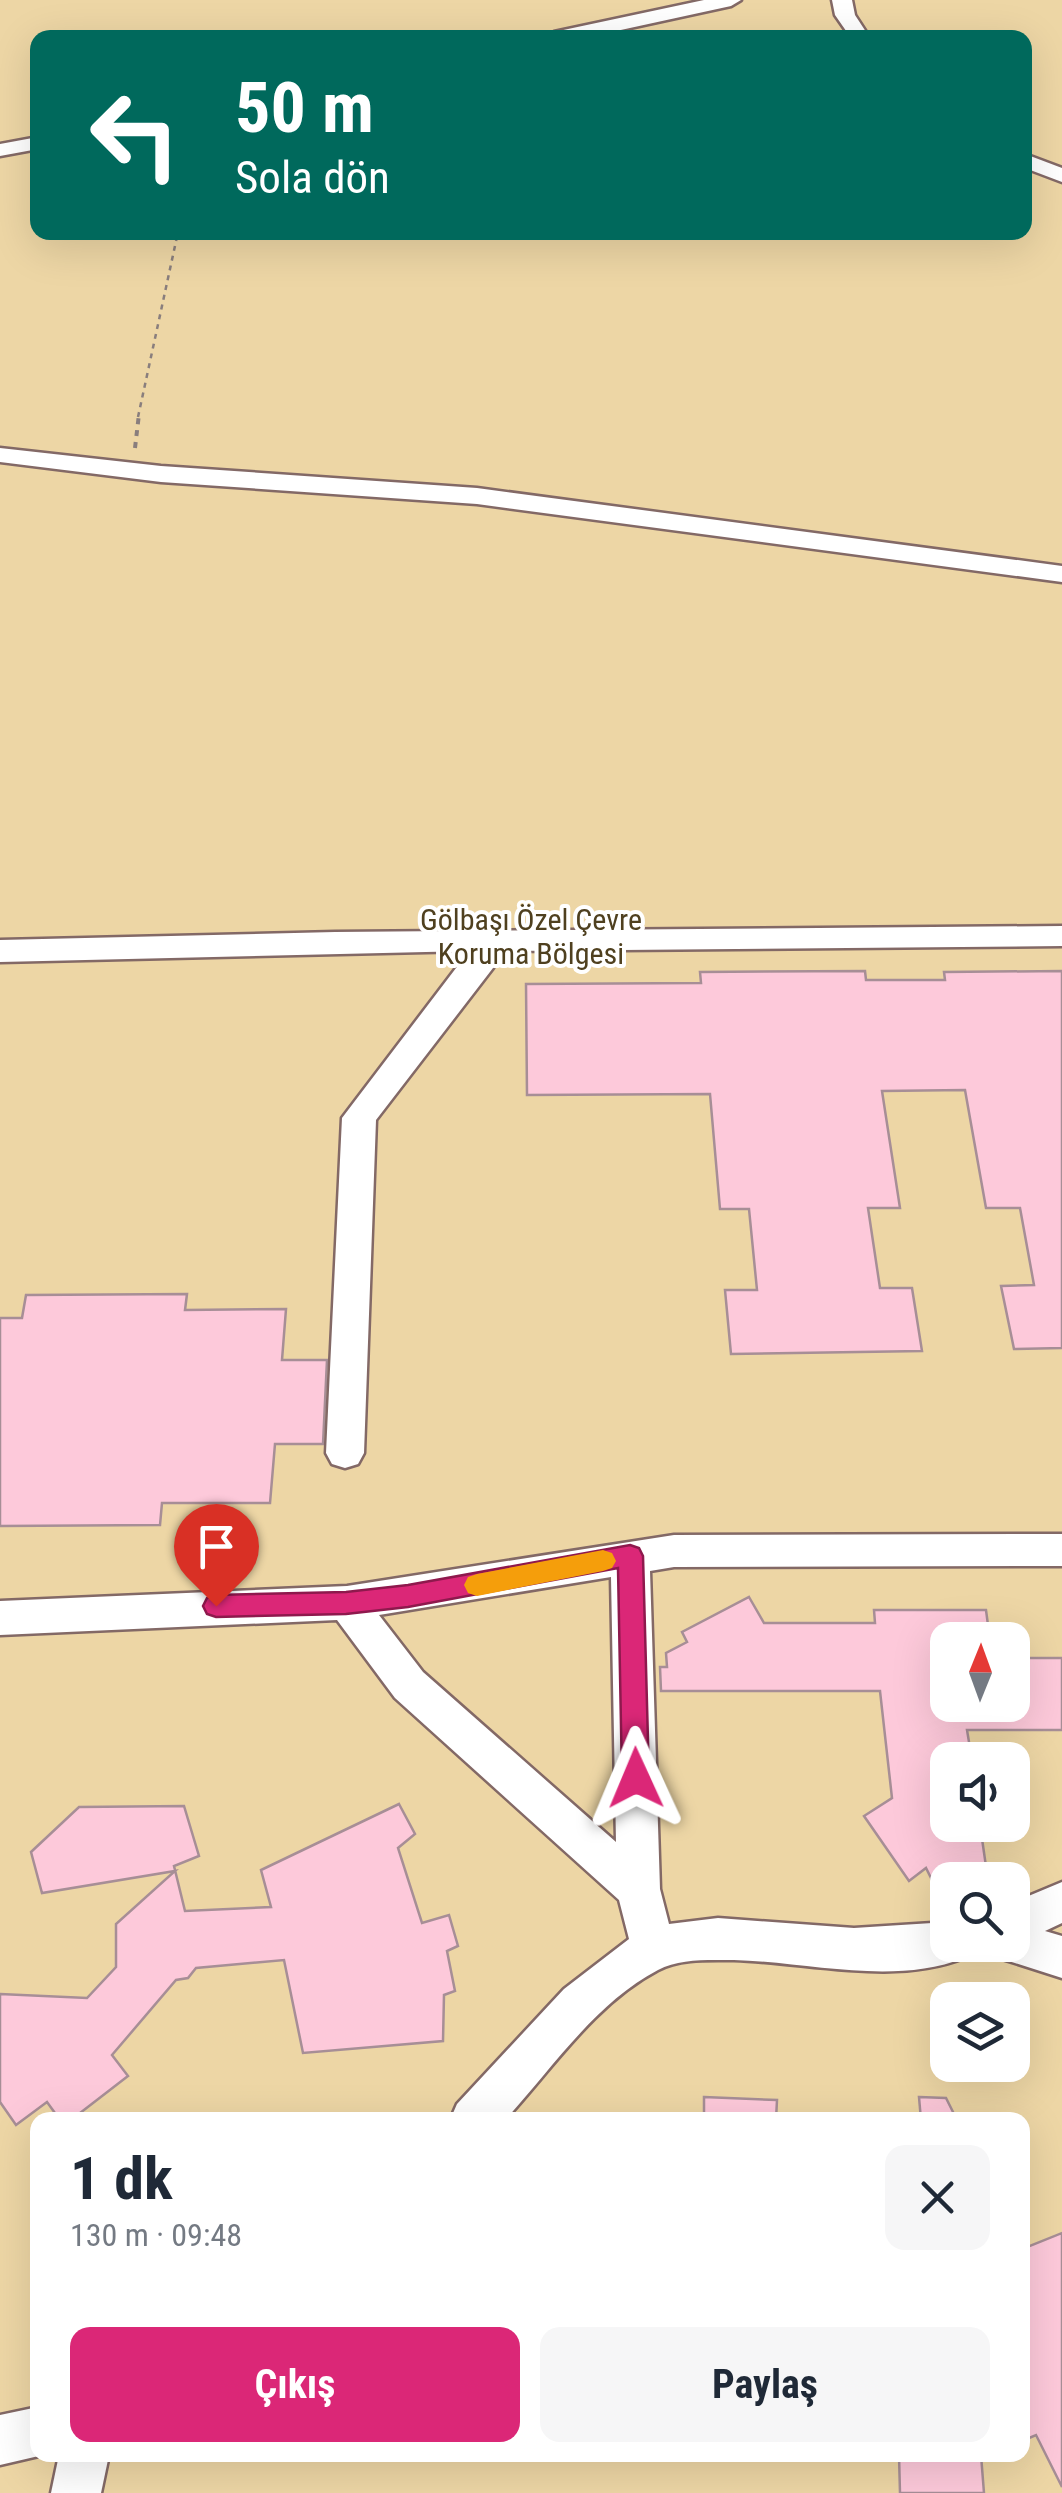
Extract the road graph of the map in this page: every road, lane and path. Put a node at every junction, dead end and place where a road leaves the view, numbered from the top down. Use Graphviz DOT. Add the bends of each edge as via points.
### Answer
graph roads {
  1 [pos="732,0"];
  2 [pos="839,1"];
  3 [pos="591,30"];
  4 [pos="855,30"];
  5 [pos="30,144"];
  6 [pos="0,150"];
  7 [pos="1032,163"];
  8 [pos="1062,176"];
  9 [pos="176,240"];
  10 [pos="0,455"];
  11 [pos="132,471"];
  12 [pos="1062,574"];
  13 [pos="1062,936"];
  14 [pos="487,943"];
  15 [pos="0,951"];
  16 [pos="345,1453"];
  17 [pos="1062,1550"];
  18 [pos="630,1556"];
  19 [pos="346,1603"];
  20 [pos="0,1618"];
  21 [pos="638,1889"];
  22 [pos="1062,1902"];
  23 [pos="1030,1917"];
  24 [pos="930,1944"];
  25 [pos="1030,1947"];
  26 [pos="654,1949"];
  27 [pos="1062,1957"];
  28 [pos="481,2112"];
  29 [pos="30,2434"];
  30 [pos="0,2440"];
  31 [pos="83,2462"];
  32 [pos="76,2493"];
  1 -- 3 [label="street"];
  2 -- 4 [label="street"];
  5 -- 6 [label="street"];
  7 -- 8 [label="street"];
  9 -- 11 [label="path" via="141,394"];
  10 -- 11 [label="street"];
  11 -- 12 [label="street" via="477,496"];
  13 -- 14 [label="street"];
  14 -- 15 [label="street"];
  14 -- 16 [label="street" via="482,961 358,1118"];
  17 -- 18 [label="street"];
  18 -- 19 [label="street"];
  18 -- 21 [label="street"];
  19 -- 20 [label="street"];
  19 -- 21 [label="street" via="409,1685"];
  21 -- 26 [label="street"];
  22 -- 23 [label="street"];
  24 -- 26 [label="street" via="710,1941"];
  25 -- 27 [label="street"];
  26 -- 28 [label="street" via="597,1988"];
  29 -- 30 [label="street"];
  31 -- 32 [label="street"];
}
